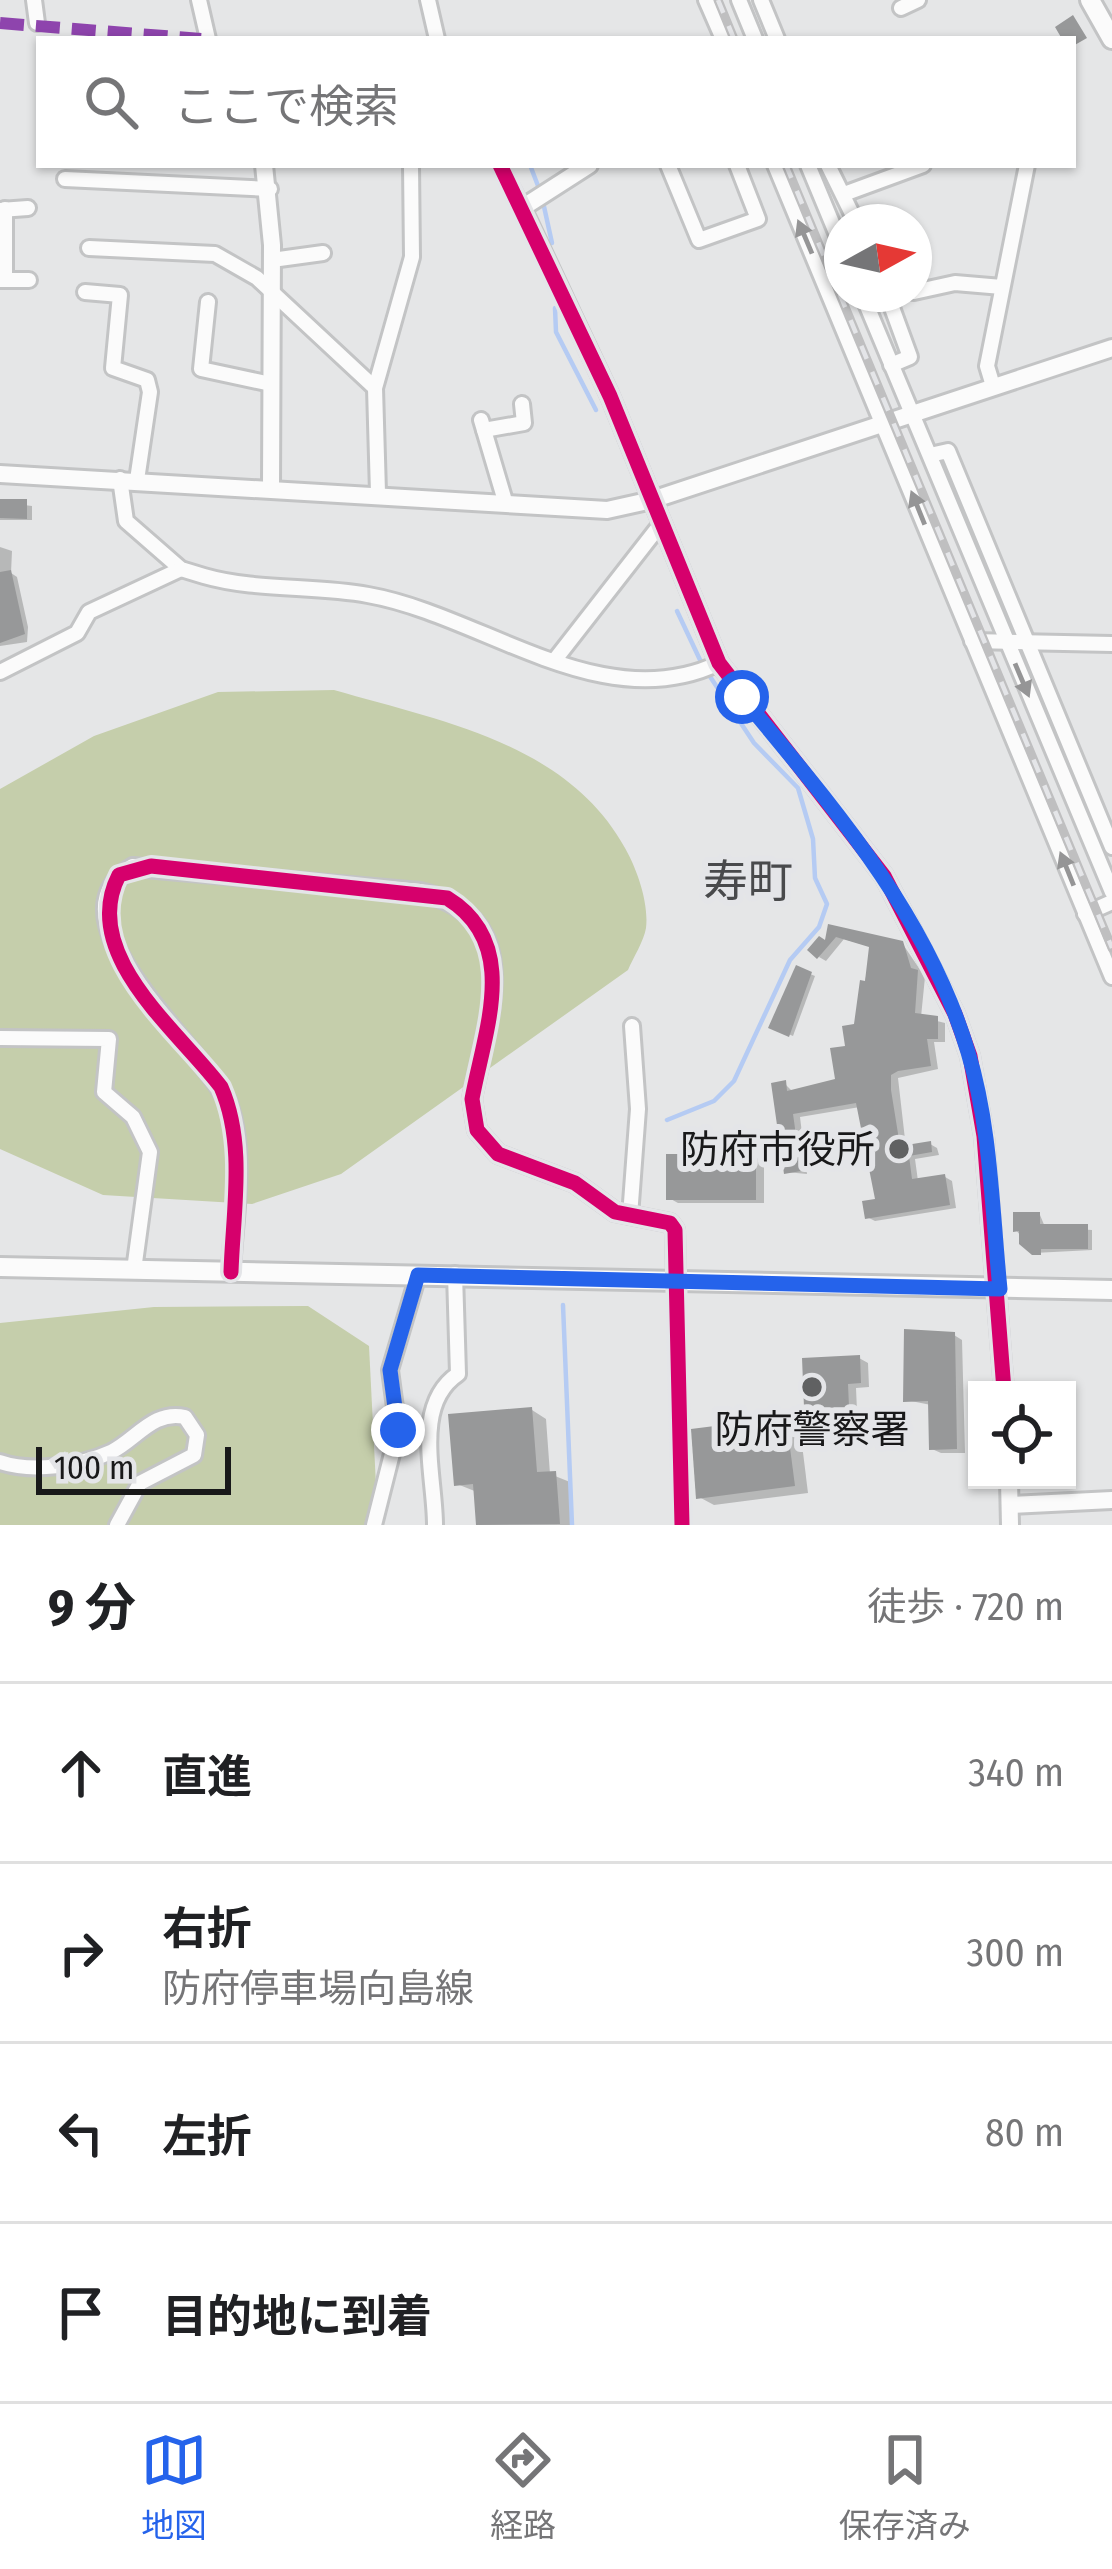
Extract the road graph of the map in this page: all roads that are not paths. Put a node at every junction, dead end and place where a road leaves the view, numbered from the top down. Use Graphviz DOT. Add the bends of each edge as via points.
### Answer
graph roads {
  1 [pos="34,0"];
  2 [pos="199,0"];
  3 [pos="706,0"];
  4 [pos="740,0"];
  5 [pos="761,0"];
  6 [pos="918,0"];
  7 [pos="1090,0"];
  8 [pos="901,8"];
  9 [pos="37,23"];
  10 [pos="207,36"];
  11 [pos="722,36"];
  12 [pos="754,36"];
  13 [pos="776,36"];
  14 [pos="1112,39"];
  15 [pos="161,168"];
  16 [pos="265,168"];
  17 [pos="411,168"];
  18 [pos="503,168"];
  19 [pos="584,168"];
  20 [pos="669,168"];
  21 [pos="737,168"];
  22 [pos="776,168"];
  23 [pos="809,168"];
  24 [pos="830,168"];
  25 [pos="915,168"];
  26 [pos="1026,168"];
  27 [pos="65,179"];
  28 [pos="160,183"];
  29 [pos="270,189"];
  30 [pos="844,194"];
  31 [pos="535,200"];
  32 [pos="824,204"];
  33 [pos="848,204"];
  34 [pos="28,208"];
  35 [pos="2,210"];
  36 [pos="89,248"];
  37 [pos="323,253"];
  38 [pos="272,260"];
  39 [pos="3,280"];
  40 [pos="29,280"];
  41 [pos="1002,287"];
  42 [pos="932,288"];
  43 [pos="271,291"];
  44 [pos="85,292"];
  45 [pos="208,302"];
  46 [pos="869,312"];
  47 [pos="894,312"];
  48 [pos="1112,348"];
  49 [pos="891,365"];
  50 [pos="271,384"];
  51 [pos="993,386"];
  52 [pos="375,388"];
  53 [pos="522,404"];
  54 [pos="912,412"];
  55 [pos="881,422"];
  56 [pos="930,455"];
  57 [pos="0,474"];
  58 [pos="129,480"];
  59 [pos="271,488"];
  60 [pos="378,493"];
  61 [pos="652,500"];
  62 [pos="505,501"];
  63 [pos="659,525"];
  64 [pos="181,569"];
  65 [pos="972,641"];
  66 [pos="1007,644"];
  67 [pos="1112,644"];
  68 [pos="1028,646"];
  69 [pos="554,661"];
  70 [pos="719,663"];
  71 [pos="0,672"];
  72 [pos="1112,801"];
  73 [pos="1094,804"];
  74 [pos="1112,848"];
  75 [pos="1112,892"];
  76 [pos="1112,902"];
  77 [pos="1085,914"];
  78 [pos="1112,977"];
  79 [pos="632,1026"];
  80 [pos="0,1038"];
  81 [pos="630,1216"];
  82 [pos="6,1270"];
  83 [pos="134,1270"];
  84 [pos="230,1272"];
  85 [pos="455,1274"];
  86 [pos="418,1275"];
  87 [pos="676,1277"];
  88 [pos="1000,1289"];
  89 [pos="1112,1290"];
  90 [pos="1004,1381"];
  91 [pos="0,1462"];
  92 [pos="1009,1489"];
  93 [pos="1112,1500"];
  94 [pos="1010,1505"];
  95 [pos="118,1525"];
  96 [pos="374,1525"];
  97 [pos="435,1525"];
  98 [pos="682,1525"];
  99 [pos="1010,1525"];
  1 -- 9 [label="street"];
  2 -- 10 [label="street"];
  3 -- 11 [label="street"];
  4 -- 12 [label="street"];
  5 -- 13 [label="street"];
  6 -- 8 [label="street"];
  7 -- 14 [label="main road"];
  15 -- 28 [label="street"];
  16 -- 29 [label="street"];
  17 -- 52 [label="street" via="412,257"];
  18 -- 31 [label="street"];
  19 -- 31 [label="street"];
  20 -- 21 [label="street" via="699,240 758,219"];
  55 -- 22 [label="street, one-way"];
  23 -- 32 [label="street"];
  24 -- 30 [label="street"];
  25 -- 30 [label="street"];
  26 -- 41 [label="street"];
  27 -- 28 [label="street"];
  28 -- 29 [label="street"];
  29 -- 38 [label="street"];
  30 -- 33 [label="street"];
  31 -- 61 [label="street"];
  34 -- 35 [label="street"];
  35 -- 39 [label="street"];
  36 -- 43 [label="street" via="214,254"];
  37 -- 38 [label="street"];
  38 -- 43 [label="street"];
  39 -- 40 [label="street"];
  41 -- 42 [label="street"];
  41 -- 51 [label="street" via="987,366"];
  43 -- 50 [label="street"];
  43 -- 52 [label="street"];
  44 -- 58 [label="street" via="120,295 113,368 147,380"];
  45 -- 50 [label="street" via="201,369"];
  46 -- 49 [label="street"];
  47 -- 49 [label="street" via="910,357"];
  48 -- 51 [label="street"];
  49 -- 54 [label="street"];
  50 -- 59 [label="street"];
  51 -- 54 [label="street"];
  52 -- 60 [label="street"];
  53 -- 62 [label="street" via="524,423 482,425"];
  54 -- 55 [label="street"];
  54 -- 56 [label="street"];
  55 -- 61 [label="street"];
  65 -- 55 [label="street, one-way"];
  56 -- 66 [label="street"];
  56 -- 68 [label="street" via="948,451"];
  57 -- 58 [label="street"];
  58 -- 59 [label="street"];
  58 -- 64 [label="street" via="126,521"];
  59 -- 60 [label="street"];
  60 -- 62 [label="street"];
  61 -- 62 [label="street" via="607,510"];
  61 -- 63 [label="street"];
  63 -- 69 [label="street"];
  63 -- 70 [label="street"];
  64 -- 69 [label="street" via="373,595"];
  64 -- 71 [label="street" via="88,612 77,633"];
  65 -- 66 [label="street"];
  77 -- 65 [label="street, one-way"];
  66 -- 68 [label="street"];
  66 -- 75 [label="street, one-way"];
  67 -- 68 [label="street"];
  68 -- 73 [label="street"];
  69 -- 70 [label="street" via="685,679"];
  70 -- 88 [label="street" via="884,876 938,974 970,1056"];
  72 -- 73 [label="street"];
  73 -- 74 [label="street"];
  76 -- 77 [label="street"];
  77 -- 78 [label="street"];
  79 -- 81 [label="street" via="638,1109"];
  80 -- 83 [label="street" via="109,1039 104,1092 133,1117 150,1152"];
  81 -- 84 [label="street" via="561,1176 498,1154 477,1130 472,1100 494,958 463,908 420,892 134,867 112,890 115,945 139,988 221,1087 232,1119"];
  81 -- 87 [label="street" via="670,1223"];
  82 -- 83 [label="main road"];
  83 -- 84 [label="main road"];
  84 -- 86 [label="main road"];
  85 -- 86 [label="main road"];
  85 -- 87 [label="main road"];
  85 -- 97 [label="street" via="458,1374 435,1395 429,1416"];
  86 -- 96 [label="street" via="390,1370 398,1430"];
  87 -- 88 [label="main road"];
  87 -- 98 [label="street"];
  88 -- 89 [label="main road"];
  88 -- 90 [label="street"];
  91 -- 95 [label="street" via="78,1462 110,1453 159,1418 185,1418 197,1435 194,1455 140,1483"];
  92 -- 94 [label="street"];
  93 -- 94 [label="street"];
  94 -- 99 [label="street"];
}
